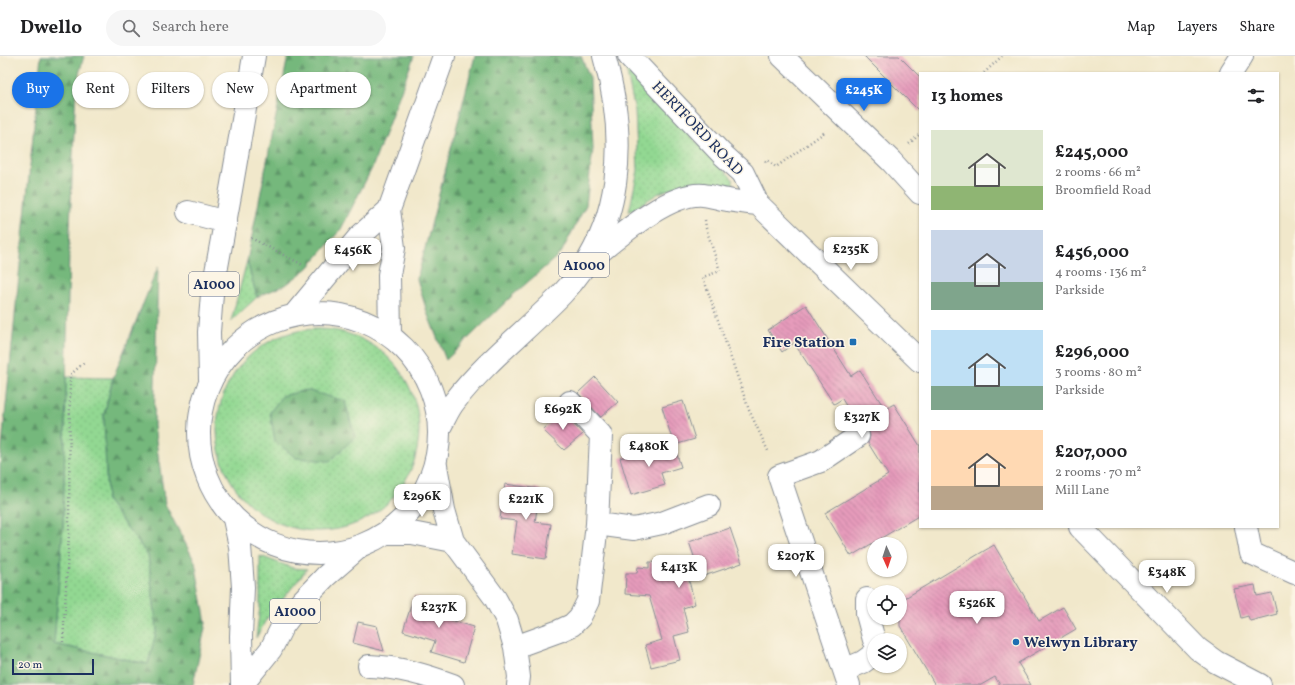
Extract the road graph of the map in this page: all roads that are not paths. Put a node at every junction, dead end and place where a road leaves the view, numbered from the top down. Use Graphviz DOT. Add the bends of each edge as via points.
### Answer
graph roads {
  1 [pos="254,56"];
  2 [pos="444,56"];
  3 [pos="604,56"];
  4 [pos="629,56"];
  5 [pos="782,56"];
  6 [pos="1242,56"];
  7 [pos="1232,72"];
  8 [pos="919,192"];
  9 [pos="758,204"];
  10 [pos="389,210"];
  11 [pos="188,212"];
  12 [pos="226,222"];
  13 [pos="586,263"];
  14 [pos="295,314"];
  15 [pos="390,336"];
  16 [pos="919,360"];
  17 [pos="210,379"];
  18 [pos="570,402"];
  19 [pos="440,427"];
  20 [pos="858,436"];
  21 [pos="436,466"];
  22 [pos="709,506"];
  23 [pos="234,520"];
  24 [pos="597,524"];
  25 [pos="1081,528"];
  26 [pos="1246,528"];
  27 [pos="388,533"];
  28 [pos="453,541"];
  29 [pos="360,547"];
  30 [pos="1293,569"];
  31 [pos="515,647"];
  32 [pos="867,659"];
  33 [pos="369,666"];
  34 [pos="846,677"];
  35 [pos="1247,682"];
  36 [pos="242,685"];
  37 [pos="453,685"];
  38 [pos="518,685"];
  1 -- 12 [label="main road, A1000"];
  2 -- 10 [label="main road"];
  3 -- 13 [label="main road, A1000" via="614,101 618,160 610,209 602,234"];
  4 -- 9 [label="main road, HERTFORD ROAD" via="743,173"];
  5 -- 8 [label="main road" via="891,161"];
  6 -- 7 [label="main road"];
  9 -- 13 [label="main road, HERTFORD ROAD" via="703,195 685,197 664,205"];
  9 -- 16 [label="main road, HERTFORD ROAD"];
  10 -- 14 [label="main road" via="359,237"];
  10 -- 15 [label="main road" via="394,248 390,275"];
  11 -- 12 [label="main road"];
  12 -- 17 [label="main road, A1000" via="212,294 209,332"];
  13 -- 19 [label="main road, A1000" via="563,293 476,377 454,402"];
  14 -- 15 [label="main road" via="324,313 346,317"];
  14 -- 17 [label="main road" via="259,328 240,342"];
  15 -- 19 [label="main road" via="406,350 424,372 435,398"];
  17 -- 23 [label="main road" via="201,403 199,453 206,478 218,500"];
  18 -- 24 [label="main road" via="601,435"];
  19 -- 21 [label="main road"];
  20 -- 34 [label="main road" via="821,461 780,476"];
  21 -- 27 [label="main road" via="417,504"];
  21 -- 28 [label="main road"];
  22 -- 24 [label="main road" via="662,523 634,529"];
  23 -- 29 [label="main road" via="261,540 293,551 327,554"];
  23 -- 36 [label="main road, A1000" via="240,546 243,587"];
  24 -- 31 [label="main road" via="588,601 580,617 566,628"];
  25 -- 35 [label="main road" via="1198,649"];
  26 -- 30 [label="main road" via="1251,553"];
  27 -- 28 [label="main road" via="412,533"];
  27 -- 29 [label="main road"];
  28 -- 31 [label="main road" via="495,598 507,620"];
  29 -- 36 [label="main road, A1000" via="302,601 282,627 271,649"];
  31 -- 38 [label="main road"];
  32 -- 34 [label="main road"];
  33 -- 37 [label="main road" via="389,667"];
}
